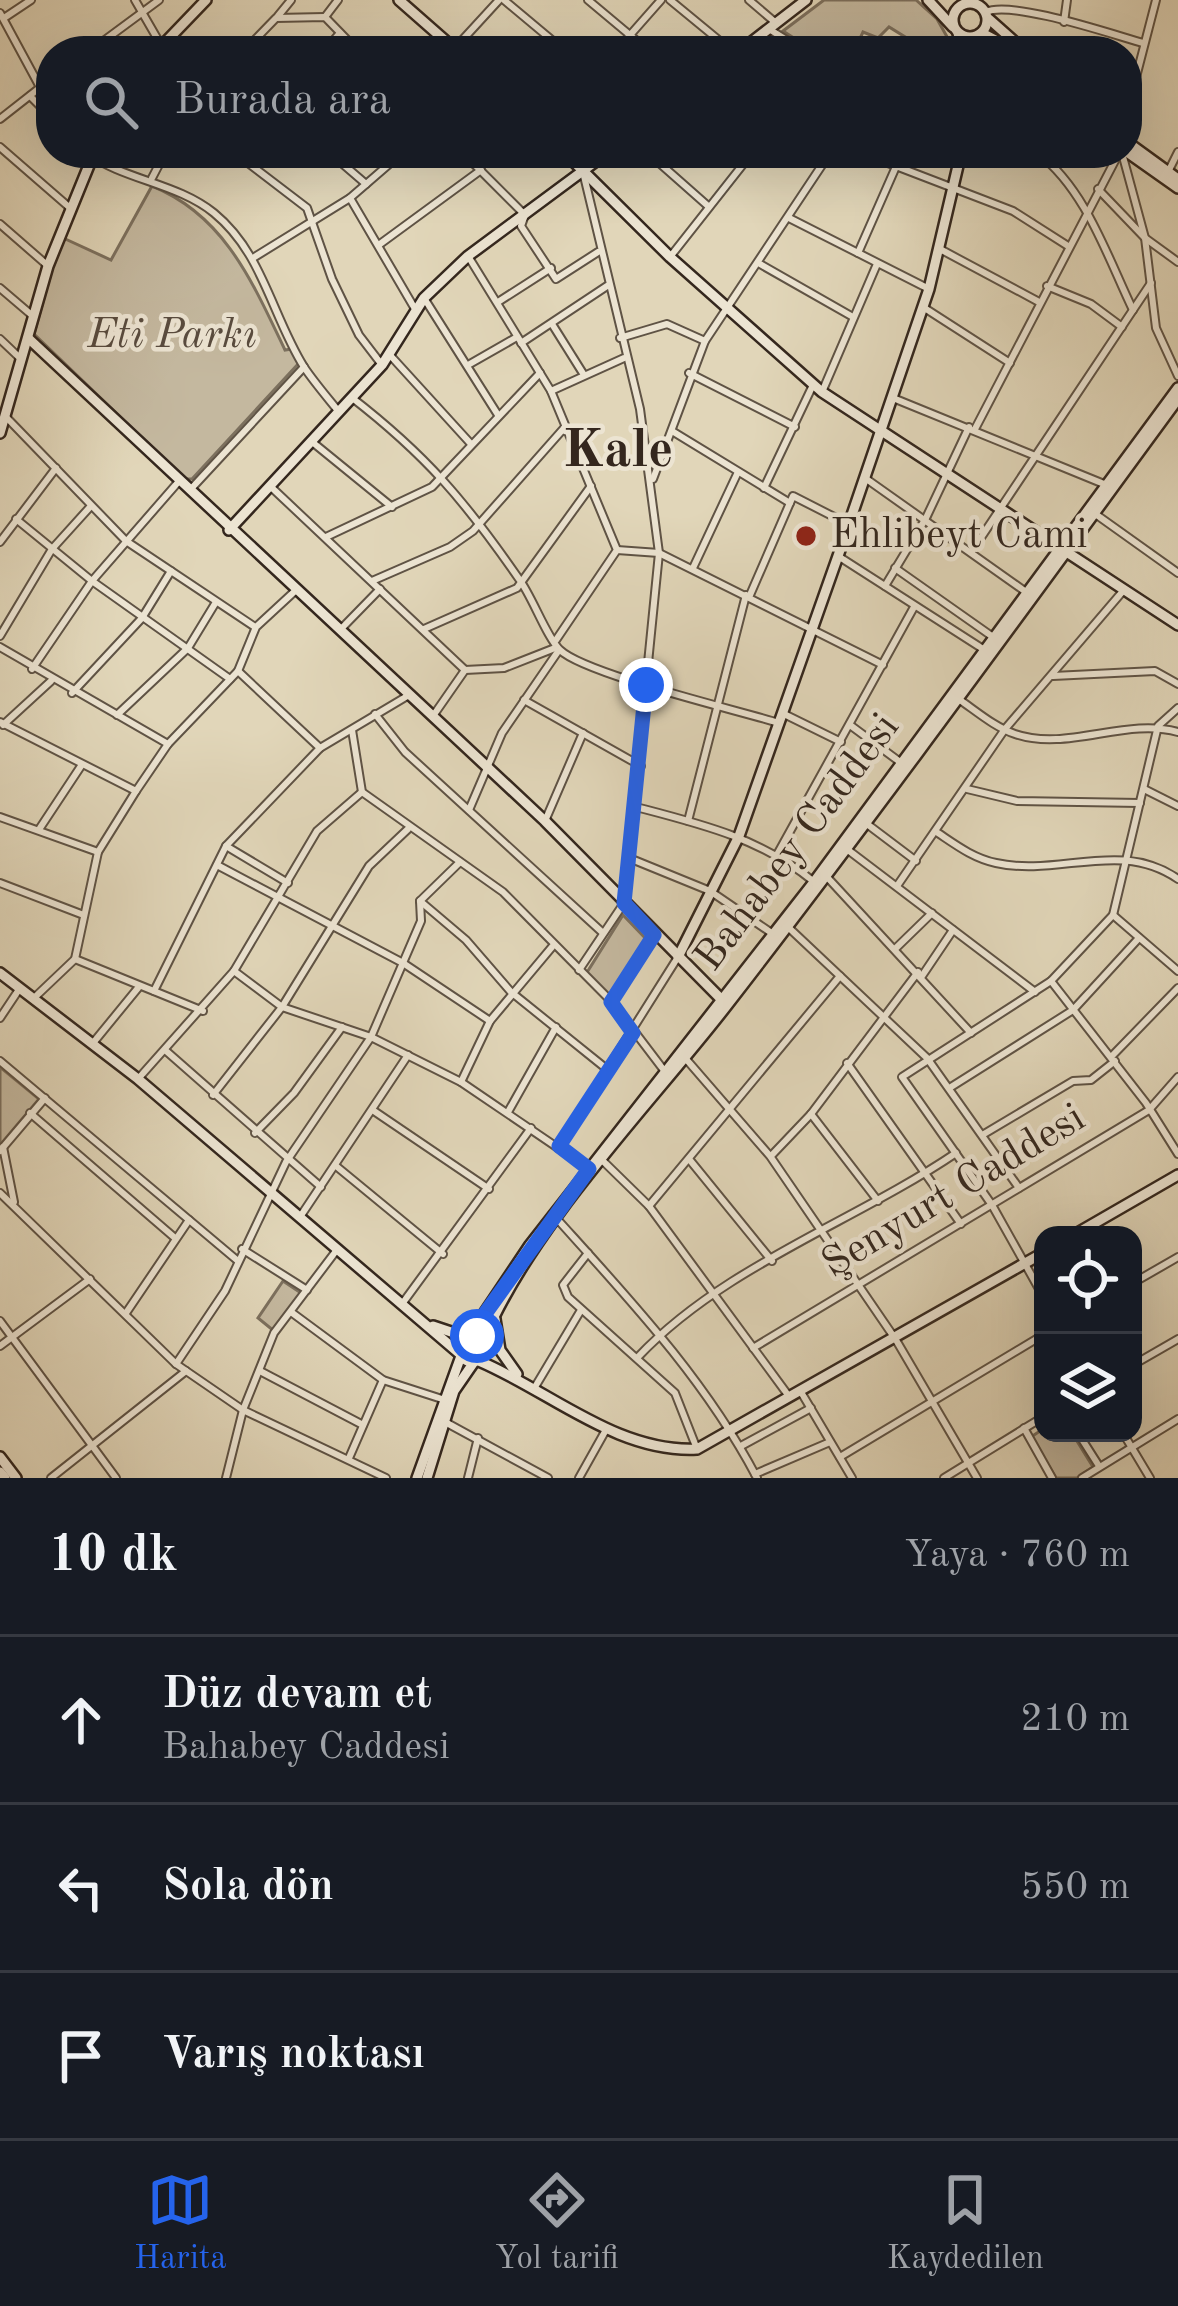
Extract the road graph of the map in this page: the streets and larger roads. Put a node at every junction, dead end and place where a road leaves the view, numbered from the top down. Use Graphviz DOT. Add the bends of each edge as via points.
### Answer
graph roads {
  1 [pos="31,0"];
  2 [pos="135,0"];
  3 [pos="159,0"];
  4 [pos="206,0"];
  5 [pos="291,0"];
  6 [pos="318,0"];
  7 [pos="338,0"];
  8 [pos="399,0"];
  9 [pos="502,0"];
  10 [pos="588,0"];
  11 [pos="665,0"];
  12 [pos="749,0"];
  13 [pos="806,0"];
  14 [pos="928,0"];
  15 [pos="946,0"];
  16 [pos="1026,0"];
  17 [pos="1067,0"];
  18 [pos="1156,0"];
  19 [pos="960,4"];
  20 [pos="982,9"];
  21 [pos="331,10"];
  22 [pos="1026,13"];
  23 [pos="142,14"];
  24 [pos="1,17"];
  25 [pos="276,17"];
  26 [pos="325,17"];
  27 [pos="1064,22"];
  28 [pos="773,26"];
  29 [pos="956,30"];
  30 [pos="340,33"];
  31 [pos="980,34"];
  32 [pos="111,36"];
  33 [pos="153,36"];
  34 [pos="171,36"];
  35 [pos="258,36"];
  36 [pos="337,36"];
  37 [pos="343,36"];
  38 [pos="439,36"];
  39 [pos="468,36"];
  40 [pos="547,36"];
  41 [pos="630,36"];
  42 [pos="715,36"];
  43 [pos="758,36"];
  44 [pos="785,36"];
  45 [pos="958,36"];
  46 [pos="984,36"];
  47 [pos="1010,36"];
  48 [pos="1117,36"];
  49 [pos="1143,43"];
  50 [pos="1142,47"];
  51 [pos="36,80"];
  52 [pos="36,90"];
  53 [pos="29,96"];
  54 [pos="36,103"];
  55 [pos="0,118"];
  56 [pos="0,147"];
  57 [pos="1178,152"];
  58 [pos="1142,154"];
  59 [pos="1142,163"];
  60 [pos="85,168"];
  61 [pos="127,168"];
  62 [pos="158,168"];
  63 [pos="255,168"];
  64 [pos="347,168"];
  65 [pos="384,168"];
  66 [pos="580,168"];
  67 [pos="589,168"];
  68 [pos="665,168"];
  69 [pos="737,168"];
  70 [pos="821,168"];
  71 [pos="895,168"];
  72 [pos="901,168"];
  73 [pos="958,168"];
  74 [pos="1057,168"];
  75 [pos="1113,168"];
  76 [pos="1127,168"];
  77 [pos="481,170"];
  78 [pos="584,172"];
  79 [pos="152,178"];
  80 [pos="1175,180"];
  81 [pos="366,184"];
  82 [pos="953,189"];
  83 [pos="1098,189"];
  84 [pos="350,198"];
  85 [pos="616,203"];
  86 [pos="708,206"];
  87 [pos="70,207"];
  88 [pos="1086,212"];
  89 [pos="589,214"];
  90 [pos="525,215"];
  91 [pos="789,218"];
  92 [pos="314,224"];
  93 [pos="1,226"];
  94 [pos="1144,238"];
  95 [pos="380,244"];
  96 [pos="1068,246"];
  97 [pos="938,248"];
  98 [pos="598,252"];
  99 [pos="857,253"];
  100 [pos="468,256"];
  101 [pos="670,257"];
  102 [pos="253,258"];
  103 [pos="1178,262"];
  104 [pos="760,264"];
  105 [pos="877,264"];
  106 [pos="48,266"];
  107 [pos="550,268"];
  108 [pos="1151,283"];
  109 [pos="607,286"];
  110 [pos="1047,286"];
  111 [pos="0,288"];
  112 [pos="929,289"];
  113 [pos="424,298"];
  114 [pos="1039,302"];
  115 [pos="497,303"];
  116 [pos="922,306"];
  117 [pos="727,308"];
  118 [pos="416,310"];
  119 [pos="1133,310"];
  120 [pos="34,316"];
  121 [pos="853,317"];
  122 [pos="552,324"];
  123 [pos="1122,327"];
  124 [pos="28,338"];
  125 [pos="620,338"];
  126 [pos="0,339"];
  127 [pos="519,340"];
  128 [pos="705,341"];
  129 [pos="389,354"];
  130 [pos="624,358"];
  131 [pos="22,360"];
  132 [pos="1010,363"];
  133 [pos="382,365"];
  134 [pos="466,365"];
  135 [pos="304,367"];
  136 [pos="540,373"];
  137 [pos="689,374"];
  138 [pos="584,376"];
  139 [pos="1178,376"];
  140 [pos="817,388"];
  141 [pos="1178,388"];
  142 [pos="550,391"];
  143 [pos="351,397"];
  144 [pos="892,398"];
  145 [pos="1177,402"];
  146 [pos="339,412"];
  147 [pos="498,415"];
  148 [pos="8,418"];
  149 [pos="565,427"];
  150 [pos="795,427"];
  151 [pos="972,428"];
  152 [pos="672,431"];
  153 [pos="879,431"];
  154 [pos="0,433"];
  155 [pos="311,441"];
  156 [pos="471,444"];
  157 [pos="1037,454"];
  158 [pos="56,468"];
  159 [pos="738,472"];
  160 [pos="443,476"];
  161 [pos="947,476"];
  162 [pos="865,478"];
  163 [pos="180,480"];
  164 [pos="652,480"];
  165 [pos="1104,484"];
  166 [pos="271,486"];
  167 [pos="591,486"];
  168 [pos="764,488"];
  169 [pos="190,490"];
  170 [pos="790,502"];
  171 [pos="90,507"];
  172 [pos="393,508"];
  173 [pos="999,508"];
  174 [pos="1094,513"];
  175 [pos="926,518"];
  176 [pos="16,519"];
  177 [pos="479,524"];
  178 [pos="848,524"];
  179 [pos="229,530"];
  180 [pos="326,537"];
  181 [pos="126,541"];
  182 [pos="0,542"];
  183 [pos="52,549"];
  184 [pos="617,550"];
  185 [pos="972,551"];
  186 [pos="1061,551"];
  187 [pos="659,554"];
  188 [pos="838,556"];
  189 [pos="692,568"];
  190 [pos="896,568"];
  191 [pos="171,571"];
  192 [pos="1178,573"];
  193 [pos="92,581"];
  194 [pos="372,581"];
  195 [pos="522,582"];
  196 [pos="884,586"];
  197 [pos="380,589"];
  198 [pos="295,591"];
  199 [pos="1026,592"];
  200 [pos="1123,592"];
  201 [pos="748,596"];
  202 [pos="216,602"];
  203 [pos="914,607"];
  204 [pos="142,618"];
  205 [pos="1178,625"];
  206 [pos="256,627"];
  207 [pos="424,629"];
  208 [pos="810,629"];
  209 [pos="339,631"];
  210 [pos="0,636"];
  211 [pos="993,637"];
  212 [pos="557,646"];
  213 [pos="0,647"];
  214 [pos="188,649"];
  215 [pos="983,649"];
  216 [pos="883,665"];
  217 [pos="32,669"];
  218 [pos="238,670"];
  219 [pos="465,670"];
  220 [pos="1050,676"];
  221 [pos="230,679"];
  222 [pos="51,681"];
  223 [pos="1178,684"];
  224 [pos="646,685"];
  225 [pos="72,693"];
  226 [pos="409,695"];
  227 [pos="957,698"];
  228 [pos="524,700"];
  229 [pos="719,704"];
  230 [pos="1178,708"];
  231 [pos="375,714"];
  232 [pos="118,715"];
  233 [pos="433,717"];
  234 [pos="780,718"];
  235 [pos="2,724"];
  236 [pos="850,725"];
  237 [pos="1158,726"];
  238 [pos="1005,729"];
  239 [pos="352,730"];
  240 [pos="1178,732"];
  241 [pos="583,733"];
  242 [pos="841,742"];
  243 [pos="168,744"];
  244 [pos="320,748"];
  245 [pos="900,762"];
  246 [pos="81,766"];
  247 [pos="641,766"];
  248 [pos="486,769"];
  249 [pos="967,789"];
  250 [pos="1144,789"];
  251 [pos="136,791"];
  252 [pos="362,793"];
  253 [pos="1141,803"];
  254 [pos="1178,806"];
  255 [pos="636,807"];
  256 [pos="469,810"];
  257 [pos="0,817"];
  258 [pos="544,821"];
  259 [pos="688,821"];
  260 [pos="867,824"];
  261 [pos="40,829"];
  262 [pos="408,830"];
  263 [pos="938,833"];
  264 [pos="739,836"];
  265 [pos="226,846"];
  266 [pos="848,850"];
  267 [pos="98,853"];
  268 [pos="778,853"];
  269 [pos="629,858"];
  270 [pos="1128,858"];
  271 [pos="916,861"];
  272 [pos="460,862"];
  273 [pos="217,866"];
  274 [pos="827,877"];
  275 [pos="1178,879"];
  276 [pos="814,882"];
  277 [pos="288,883"];
  278 [pos="0,884"];
  279 [pos="897,886"];
  280 [pos="710,891"];
  281 [pos="280,897"];
  282 [pos="419,901"];
  283 [pos="624,903"];
  284 [pos="932,913"];
  285 [pos="82,915"];
  286 [pos="1113,915"];
  287 [pos="788,927"];
  288 [pos="334,929"];
  289 [pos="953,930"];
  290 [pos="603,933"];
  291 [pos="773,934"];
  292 [pos="654,935"];
  293 [pos="1139,938"];
  294 [pos="552,946"];
  295 [pos="896,948"];
  296 [pos="678,957"];
  297 [pos="75,959"];
  298 [pos="403,963"];
  299 [pos="578,970"];
  300 [pos="234,971"];
  301 [pos="1178,971"];
  302 [pos="0,973"];
  303 [pos="920,974"];
  304 [pos="840,976"];
  305 [pos="1051,981"];
  306 [pos="20,988"];
  307 [pos="138,988"];
  308 [pos="1178,988"];
  309 [pos="154,991"];
  310 [pos="511,992"];
  311 [pos="1035,992"];
  312 [pos="34,998"];
  313 [pos="722,1000"];
  314 [pos="611,1002"];
  315 [pos="282,1006"];
  316 [pos="1073,1010"];
  317 [pos="203,1011"];
  318 [pos="882,1017"];
  319 [pos="0,1018"];
  320 [pos="490,1021"];
  321 [pos="342,1027"];
  322 [pos="556,1028"];
  323 [pos="633,1033"];
  324 [pos="971,1033"];
  325 [pos="371,1037"];
  326 [pos="93,1043"];
  327 [pos="165,1050"];
  328 [pos="408,1055"];
  329 [pos="927,1058"];
  330 [pos="1114,1059"];
  331 [pos="686,1060"];
  332 [pos="0,1061"];
  333 [pos="848,1064"];
  334 [pos="608,1070"];
  335 [pos="666,1072"];
  336 [pos="1178,1077"];
  337 [pos="138,1079"];
  338 [pos="461,1082"];
  339 [pos="951,1087"];
  340 [pos="213,1095"];
  341 [pos="45,1098"];
  342 [pos="732,1110"];
  343 [pos="1149,1110"];
  344 [pos="374,1111"];
  345 [pos="508,1112"];
  346 [pos="30,1113"];
  347 [pos="811,1114"];
  348 [pos="531,1128"];
  349 [pos="255,1133"];
  350 [pos="984,1134"];
  351 [pos="559,1146"];
  352 [pos="2,1149"];
  353 [pos="956,1153"];
  354 [pos="1178,1154"];
  355 [pos="770,1156"];
  356 [pos="689,1160"];
  357 [pos="286,1162"];
  358 [pos="604,1162"];
  359 [pos="336,1166"];
  360 [pos="589,1169"];
  361 [pos="928,1172"];
  362 [pos="1178,1175"];
  363 [pos="321,1187"];
  364 [pos="1020,1188"];
  365 [pos="489,1189"];
  366 [pos="0,1192"];
  367 [pos="268,1192"];
  368 [pos="879,1202"];
  369 [pos="992,1204"];
  370 [pos="649,1206"];
  371 [pos="15,1207"];
  372 [pos="298,1218"];
  373 [pos="189,1220"];
  374 [pos="558,1220"];
  375 [pos="961,1224"];
  376 [pos="1090,1226"];
  377 [pos="821,1232"];
  378 [pos="175,1238"];
  379 [pos="242,1250"];
  380 [pos="336,1251"];
  381 [pos="443,1253"];
  382 [pos="588,1253"];
  383 [pos="1178,1257"];
  384 [pos="1034,1258"];
  385 [pos="772,1261"];
  386 [pos="238,1262"];
  387 [pos="1024,1264"];
  388 [pos="1142,1278"];
  389 [pos="90,1279"];
  390 [pos="1034,1281"];
  391 [pos="856,1286"];
  392 [pos="307,1290"];
  393 [pos="716,1294"];
  394 [pos="402,1304"];
  395 [pos="497,1307"];
  396 [pos="581,1310"];
  397 [pos="291,1312"];
  398 [pos="126,1313"];
  399 [pos="0,1321"];
  400 [pos="423,1322"];
  401 [pos="660,1334"];
  402 [pos="467,1336"];
  403 [pos="12,1337"];
  404 [pos="1178,1339"];
  405 [pos="896,1340"];
  406 [pos="1034,1340"];
  407 [pos="484,1344"];
  408 [pos="0,1346"];
  409 [pos="753,1348"];
  410 [pos="460,1355"];
  411 [pos="638,1357"];
  412 [pos="1142,1359"];
  413 [pos="476,1361"];
  414 [pos="176,1364"];
  415 [pos="186,1371"];
  416 [pos="260,1371"];
  417 [pos="518,1377"];
  418 [pos="383,1380"];
  419 [pos="535,1387"];
  420 [pos="801,1392"];
  421 [pos="790,1398"];
  422 [pos="442,1399"];
  423 [pos="932,1401"];
  424 [pos="811,1408"];
  425 [pos="243,1411"];
  426 [pos="1178,1419"];
  427 [pos="445,1422"];
  428 [pos="1034,1422"];
  429 [pos="362,1425"];
  430 [pos="607,1428"];
  431 [pos="1024,1428"];
  432 [pos="734,1432"];
  433 [pos="478,1438"];
  434 [pos="830,1442"];
  435 [pos="1084,1442"];
  436 [pos="1128,1442"];
  437 [pos="92,1446"];
  438 [pos="742,1446"];
  439 [pos="1132,1448"];
  440 [pos="697,1449"];
  441 [pos="841,1456"];
  442 [pos="0,1457"];
  443 [pos="350,1458"];
  444 [pos="967,1464"];
  445 [pos="1100,1467"];
  446 [pos="756,1476"];
  447 [pos="16,1478"];
  448 [pos="51,1478"];
  449 [pos="116,1478"];
  450 [pos="226,1478"];
  451 [pos="386,1478"];
  452 [pos="417,1478"];
  453 [pos="427,1478"];
  454 [pos="468,1478"];
  455 [pos="548,1478"];
  456 [pos="579,1478"];
  457 [pos="851,1478"];
  458 [pos="944,1478"];
  459 [pos="977,1478"];
  460 [pos="1052,1478"];
  461 [pos="1082,1478"];
  462 [pos="1150,1478"];
  1 -- 24 [label="street"];
  2 -- 23 [label="street"];
  3 -- 23 [label="street"];
  4 -- 34 [label="street"];
  5 -- 25 [label="street"];
  6 -- 21 [label="street"];
  7 -- 21 [label="street"];
  8 -- 38 [label="street"];
  9 -- 39 [label="street"];
  9 -- 40 [label="street"];
  10 -- 41 [label="street"];
  11 -- 41 [label="street"];
  11 -- 42 [label="street"];
  12 -- 28 [label="street"];
  13 -- 28 [label="street"];
  14 -- 29 [label="street"];
  15 -- 19 [label="street"];
  16 -- 22 [label="street"];
  17 -- 27 [label="street"];
  18 -- 49 [label="street"];
  19 -- 20 [label="street"];
  19 -- 29 [label="street"];
  20 -- 22 [label="street"];
  20 -- 31 [label="street"];
  20 -- 47 [label="street"];
  21 -- 26 [label="street"];
  22 -- 27 [label="street"];
  23 -- 32 [label="street"];
  23 -- 33 [label="street"];
  24 -- 51 [label="street"];
  25 -- 26 [label="street"];
  25 -- 35 [label="street"];
  26 -- 30 [label="street"];
  27 -- 48 [label="street"];
  28 -- 43 [label="street"];
  28 -- 44 [label="street"];
  29 -- 31 [label="street"];
  29 -- 45 [label="street"];
  30 -- 36 [label="street"];
  30 -- 37 [label="street"];
  31 -- 46 [label="street"];
  49 -- 50 [label="street"];
  52 -- 53 [label="street"];
  53 -- 54 [label="street"];
  53 -- 55 [label="street"];
  56 -- 87 [label="street"];
  57 -- 80 [label="street"];
  58 -- 80 [label="street"];
  59 -- 80 [label="street"];
  60 -- 87 [label="street"];
  61 -- 79 [label="street"];
  62 -- 79 [label="street"];
  63 -- 92 [label="street" via="308,208"];
  64 -- 81 [label="street"];
  65 -- 81 [label="street"];
  66 -- 78 [label="street"];
  67 -- 78 [label="street"];
  68 -- 86 [label="street"];
  69 -- 86 [label="street"];
  70 -- 91 [label="street"];
  71 -- 99 [label="street"];
  72 -- 82 [label="street"];
  73 -- 82 [label="street"];
  74 -- 88 [label="street"];
  75 -- 83 [label="street"];
  76 -- 94 [label="street"];
  77 -- 90 [label="street"];
  77 -- 95 [label="street"];
  78 -- 85 [label="street"];
  78 -- 89 [label="street"];
  78 -- 90 [label="street"];
  79 -- 102 [label="street" via="212,211"];
  81 -- 84 [label="street"];
  82 -- 96 [label="street" via="1013,211"];
  82 -- 97 [label="street"];
  83 -- 88 [label="street"];
  83 -- 94 [label="street"];
  84 -- 92 [label="street"];
  84 -- 95 [label="street"];
  85 -- 89 [label="street"];
  85 -- 101 [label="street"];
  86 -- 101 [label="street"];
  87 -- 106 [label="street"];
  88 -- 96 [label="street"];
  88 -- 119 [label="street"];
  89 -- 98 [label="street"];
  90 -- 100 [label="street"];
  90 -- 107 [label="street" via="521,226"];
  91 -- 99 [label="street"];
  91 -- 104 [label="street"];
  92 -- 102 [label="street"];
  92 -- 133 [label="street" via="359,335"];
  93 -- 106 [label="street"];
  94 -- 103 [label="street"];
  94 -- 108 [label="street"];
  95 -- 118 [label="street"];
  96 -- 110 [label="street"];
  97 -- 112 [label="street"];
  97 -- 114 [label="street"];
  98 -- 107 [label="street" via="556,279"];
  98 -- 109 [label="street"];
  99 -- 105 [label="street"];
  100 -- 113 [label="street"];
  100 -- 115 [label="street"];
  101 -- 117 [label="street"];
  102 -- 135 [label="street"];
  104 -- 117 [label="street"];
  104 -- 121 [label="street"];
  105 -- 112 [label="street"];
  105 -- 121 [label="street"];
  106 -- 120 [label="street"];
  107 -- 115 [label="street"];
  108 -- 119 [label="street"];
  108 -- 139 [label="street" via="1156,328"];
  109 -- 122 [label="street"];
  109 -- 125 [label="street"];
  110 -- 114 [label="street"];
  110 -- 123 [label="street"];
  111 -- 120 [label="street"];
  112 -- 116 [label="street"];
  113 -- 118 [label="street"];
  113 -- 134 [label="street"];
  114 -- 132 [label="street"];
  115 -- 127 [label="street"];
  116 -- 132 [label="street"];
  116 -- 144 [label="street"];
  117 -- 128 [label="street"];
  117 -- 140 [label="street"];
  118 -- 129 [label="street"];
  119 -- 123 [label="street"];
  120 -- 124 [label="street"];
  121 -- 140 [label="street"];
  122 -- 127 [label="street"];
  122 -- 138 [label="street"];
  123 -- 157 [label="street"];
  124 -- 131 [label="street"];
  124 -- 163 [label="street"];
  125 -- 128 [label="street" via="667,324"];
  125 -- 130 [label="street"];
  126 -- 131 [label="street"];
  127 -- 134 [label="street"];
  127 -- 136 [label="street"];
  128 -- 137 [label="street"];
  129 -- 133 [label="street"];
  129 -- 156 [label="street"];
  130 -- 138 [label="street"];
  130 -- 164 [label="street"];
  131 -- 148 [label="street"];
  132 -- 151 [label="street"];
  133 -- 143 [label="street"];
  134 -- 147 [label="street"];
  135 -- 146 [label="street"];
  135 -- 169 [label="street"];
  136 -- 142 [label="street"];
  136 -- 147 [label="street"];
  137 -- 150 [label="street"];
  137 -- 152 [label="street"];
  138 -- 142 [label="street"];
  140 -- 150 [label="street"];
  140 -- 153 [label="street"];
  141 -- 165 [label="street, Bahabey Caddesi"];
  142 -- 149 [label="street"];
  143 -- 146 [label="street"];
  143 -- 160 [label="street"];
  144 -- 151 [label="street"];
  144 -- 153 [label="street"];
  145 -- 174 [label="street, Bahabey Caddesi"];
  146 -- 155 [label="street"];
  147 -- 156 [label="street"];
  148 -- 154 [label="street"];
  148 -- 158 [label="street"];
  149 -- 167 [label="street"];
  149 -- 177 [label="street"];
  150 -- 168 [label="street"];
  151 -- 157 [label="street"];
  151 -- 161 [label="street"];
  152 -- 159 [label="street"];
  152 -- 164 [label="street"];
  153 -- 161 [label="street"];
  153 -- 162 [label="street"];
  155 -- 166 [label="street"];
  155 -- 172 [label="street"];
  156 -- 160 [label="street"];
  157 -- 165 [label="street"];
  157 -- 173 [label="street"];
  158 -- 171 [label="street"];
  158 -- 176 [label="street"];
  159 -- 168 [label="street"];
  159 -- 189 [label="street"];
  160 -- 172 [label="street"];
  160 -- 177 [label="street"];
  161 -- 173 [label="street"];
  161 -- 175 [label="street"];
  162 -- 175 [label="street"];
  162 -- 178 [label="street"];
  163 -- 169 [label="street"];
  163 -- 181 [label="street"];
  164 -- 187 [label="street"];
  165 -- 186 [label="street, Bahabey Caddesi"];
  166 -- 179 [label="street"];
  166 -- 180 [label="street"];
  167 -- 184 [label="street"];
  167 -- 195 [label="street"];
  168 -- 170 [label="street"];
  169 -- 179 [label="street"];
  170 -- 178 [label="street" via="793,496"];
  170 -- 201 [label="street"];
  171 -- 181 [label="street"];
  171 -- 183 [label="street"];
  172 -- 180 [label="street"];
  173 -- 185 [label="street"];
  173 -- 186 [label="street"];
  174 -- 186 [label="street, Bahabey Caddesi"];
  174 -- 192 [label="street"];
  175 -- 185 [label="street"];
  175 -- 190 [label="street"];
  176 -- 182 [label="street"];
  176 -- 183 [label="street"];
  177 -- 194 [label="street" via="450,547"];
  177 -- 195 [label="street"];
  178 -- 188 [label="street"];
  179 -- 198 [label="street"];
  180 -- 194 [label="street"];
  181 -- 191 [label="street"];
  181 -- 193 [label="street"];
  183 -- 193 [label="street"];
  183 -- 210 [label="street"];
  184 -- 187 [label="street"];
  184 -- 212 [label="street"];
  185 -- 199 [label="street"];
  186 -- 199 [label="street, Bahabey Caddesi"];
  186 -- 200 [label="street"];
  186 -- 227 [label="street, Bahabey Caddesi"];
  187 -- 189 [label="street"];
  187 -- 224 [label="street"];
  188 -- 196 [label="street"];
  188 -- 208 [label="street"];
  189 -- 201 [label="street"];
  190 -- 196 [label="street"];
  190 -- 211 [label="street"];
  191 -- 202 [label="street"];
  191 -- 204 [label="street"];
  193 -- 204 [label="street"];
  193 -- 217 [label="street"];
  194 -- 197 [label="street"];
  195 -- 207 [label="street" via="501,599"];
  195 -- 212 [label="street"];
  196 -- 203 [label="street"];
  197 -- 207 [label="street"];
  197 -- 209 [label="street"];
  198 -- 206 [label="street"];
  198 -- 209 [label="street"];
  199 -- 211 [label="street, Bahabey Caddesi"];
  200 -- 205 [label="street"];
  200 -- 220 [label="street"];
  201 -- 208 [label="street"];
  201 -- 229 [label="street"];
  202 -- 206 [label="street"];
  202 -- 214 [label="street"];
  203 -- 215 [label="street"];
  203 -- 216 [label="street"];
  204 -- 214 [label="street"];
  204 -- 225 [label="street"];
  206 -- 218 [label="street"];
  207 -- 219 [label="street"];
  208 -- 216 [label="street"];
  208 -- 234 [label="street"];
  209 -- 226 [label="street"];
  211 -- 215 [label="street, Bahabey Caddesi"];
  212 -- 219 [label="street" via="504,668"];
  212 -- 224 [label="street"];
  212 -- 228 [label="street"];
  213 -- 217 [label="street"];
  214 -- 221 [label="street"];
  214 -- 232 [label="street"];
  215 -- 245 [label="street, Bahabey Caddesi"];
  216 -- 236 [label="street"];
  217 -- 222 [label="street"];
  218 -- 221 [label="street"];
  218 -- 244 [label="street"];
  219 -- 233 [label="street"];
  220 -- 223 [label="street" via="1155,671"];
  220 -- 238 [label="street"];
  221 -- 243 [label="street"];
  222 -- 225 [label="street"];
  222 -- 235 [label="street"];
  224 -- 229 [label="street"];
  224 -- 247 [label="street"];
  225 -- 232 [label="street"];
  226 -- 231 [label="street"];
  226 -- 233 [label="street"];
  227 -- 238 [label="street"];
  227 -- 260 [label="street, Bahabey Caddesi"];
  228 -- 241 [label="street"];
  228 -- 248 [label="street"];
  229 -- 234 [label="street"];
  229 -- 259 [label="street"];
  230 -- 237 [label="street"];
  231 -- 239 [label="street"];
  231 -- 256 [label="street"];
  232 -- 243 [label="street"];
  233 -- 248 [label="street"];
  234 -- 242 [label="street"];
  234 -- 264 [label="street"];
  235 -- 246 [label="street"];
  236 -- 242 [label="street"];
  236 -- 245 [label="street"];
  237 -- 238 [label="street" via="1035,738"];
  237 -- 240 [label="street"];
  237 -- 250 [label="street"];
  238 -- 249 [label="street"];
  239 -- 244 [label="street"];
  239 -- 252 [label="street"];
  241 -- 247 [label="street"];
  241 -- 258 [label="street"];
  242 -- 268 [label="street"];
  243 -- 251 [label="street"];
  244 -- 265 [label="street"];
  245 -- 276 [label="street, Bahabey Caddesi"];
  246 -- 251 [label="street"];
  246 -- 261 [label="street"];
  247 -- 255 [label="street"];
  248 -- 256 [label="street"];
  248 -- 258 [label="street"];
  249 -- 253 [label="street" via="1017,801"];
  249 -- 263 [label="street"];
  250 -- 253 [label="street"];
  250 -- 254 [label="street"];
  251 -- 267 [label="street"];
  252 -- 262 [label="street"];
  252 -- 277 [label="street" via="317,831"];
  253 -- 270 [label="street"];
  255 -- 259 [label="street"];
  255 -- 269 [label="street"];
  256 -- 290 [label="street"];
  257 -- 261 [label="street"];
  258 -- 283 [label="street"];
  259 -- 264 [label="street"];
  260 -- 266 [label="street, Bahabey Caddesi"];
  260 -- 271 [label="street"];
  261 -- 267 [label="street"];
  262 -- 272 [label="street"];
  262 -- 288 [label="street" via="369,866"];
  263 -- 270 [label="street" via="1000,865"];
  263 -- 271 [label="street"];
  264 -- 268 [label="street"];
  264 -- 280 [label="street"];
  265 -- 273 [label="street"];
  265 -- 277 [label="street"];
  266 -- 274 [label="street, Bahabey Caddesi"];
  266 -- 279 [label="street"];
  267 -- 285 [label="street"];
  268 -- 276 [label="street"];
  269 -- 280 [label="street"];
  269 -- 283 [label="street"];
  270 -- 275 [label="street"];
  270 -- 286 [label="street"];
  271 -- 279 [label="street"];
  272 -- 282 [label="street"];
  272 -- 294 [label="street" via="503,892"];
  273 -- 281 [label="street"];
  273 -- 309 [label="street"];
  274 -- 287 [label="street, Bahabey Caddesi"];
  274 -- 295 [label="street"];
  276 -- 291 [label="street, Bahabey Caddesi"];
  277 -- 281 [label="street"];
  278 -- 285 [label="street"];
  279 -- 284 [label="street"];
  280 -- 291 [label="street"];
  280 -- 296 [label="street"];
  281 -- 288 [label="street"];
  281 -- 300 [label="street"];
  282 -- 298 [label="street" via="421,921"];
  282 -- 310 [label="street"];
  283 -- 290 [label="street"];
  283 -- 292 [label="street"];
  284 -- 289 [label="street"];
  284 -- 295 [label="street"];
  285 -- 297 [label="street"];
  286 -- 293 [label="street"];
  286 -- 305 [label="street"];
  287 -- 304 [label="street"];
  287 -- 331 [label="street, Bahabey Caddesi"];
  288 -- 298 [label="street"];
  288 -- 315 [label="street"];
  289 -- 303 [label="street"];
  289 -- 311 [label="street"];
  290 -- 299 [label="street"];
  291 -- 313 [label="street, Bahabey Caddesi"];
  292 -- 296 [label="street"];
  292 -- 314 [label="street"];
  293 -- 301 [label="street"];
  293 -- 316 [label="street"];
  294 -- 299 [label="street"];
  294 -- 310 [label="street"];
  295 -- 303 [label="street"];
  296 -- 313 [label="street"];
  296 -- 323 [label="street"];
  297 -- 307 [label="street"];
  297 -- 312 [label="street"];
  298 -- 320 [label="street"];
  298 -- 325 [label="street"];
  299 -- 314 [label="street"];
  300 -- 315 [label="street"];
  300 -- 317 [label="street"];
  302 -- 306 [label="street"];
  303 -- 318 [label="street"];
  303 -- 324 [label="street"];
  304 -- 318 [label="street"];
  304 -- 342 [label="street"];
  305 -- 311 [label="street"];
  305 -- 316 [label="street"];
  306 -- 312 [label="street"];
  306 -- 319 [label="street"];
  307 -- 309 [label="street"];
  307 -- 326 [label="street"];
  308 -- 330 [label="street"];
  309 -- 317 [label="street"];
  310 -- 320 [label="street"];
  310 -- 322 [label="street"];
  311 -- 324 [label="street"];
  312 -- 326 [label="street"];
  313 -- 335 [label="street, Bahabey Caddesi"];
  314 -- 323 [label="street"];
  315 -- 321 [label="street"];
  315 -- 340 [label="street"];
  316 -- 330 [label="street"];
  316 -- 339 [label="street"];
  317 -- 327 [label="street"];
  318 -- 329 [label="street"];
  318 -- 333 [label="street"];
  320 -- 338 [label="street"];
  321 -- 325 [label="street"];
  321 -- 349 [label="street"];
  322 -- 334 [label="street"];
  322 -- 345 [label="street"];
  323 -- 334 [label="street"];
  323 -- 335 [label="street"];
  324 -- 329 [label="street"];
  325 -- 328 [label="street"];
  325 -- 357 [label="street"];
  326 -- 337 [label="street"];
  327 -- 337 [label="street"];
  327 -- 340 [label="street"];
  328 -- 338 [label="street"];
  328 -- 344 [label="street"];
  329 -- 339 [label="street"];
  329 -- 353 [label="street" via="902,1077"];
  330 -- 343 [label="street"];
  330 -- 350 [label="street" via="1091,1080 1073,1081"];
  331 -- 342 [label="street"];
  331 -- 358 [label="street, Bahabey Caddesi"];
  332 -- 341 [label="street"];
  333 -- 347 [label="street"];
  333 -- 361 [label="street"];
  334 -- 351 [label="street"];
  335 -- 360 [label="street, Bahabey Caddesi"];
  336 -- 343 [label="street, Şenyurt Caddesi"];
  337 -- 367 [label="street"];
  338 -- 345 [label="street"];
  339 -- 350 [label="street"];
  340 -- 349 [label="street"];
  341 -- 346 [label="street"];
  341 -- 373 [label="street"];
  342 -- 355 [label="street"];
  342 -- 356 [label="street"];
  343 -- 354 [label="street"];
  343 -- 364 [label="street, Şenyurt Caddesi"];
  344 -- 359 [label="street"];
  344 -- 365 [label="street"];
  345 -- 348 [label="street"];
  346 -- 352 [label="street"];
  346 -- 378 [label="street"];
  347 -- 355 [label="street"];
  347 -- 368 [label="street"];
  348 -- 351 [label="street"];
  348 -- 365 [label="street"];
  349 -- 357 [label="street"];
  350 -- 364 [label="street"];
  351 -- 360 [label="street"];
  352 -- 371 [label="street"];
  353 -- 361 [label="street"];
  353 -- 369 [label="street"];
  355 -- 377 [label="street"];
  356 -- 370 [label="street"];
  356 -- 385 [label="street"];
  357 -- 363 [label="street"];
  357 -- 367 [label="street"];
  358 -- 370 [label="street"];
  358 -- 374 [label="street, Bahabey Caddesi"];
  359 -- 363 [label="street"];
  359 -- 381 [label="street"];
  360 -- 402 [label="street, Bahabey Caddesi"];
  361 -- 368 [label="street"];
  361 -- 375 [label="street"];
  362 -- 376 [label="street"];
  363 -- 372 [label="street"];
  364 -- 369 [label="street, Şenyurt Caddesi"];
  365 -- 381 [label="street"];
  366 -- 371 [label="street"];
  367 -- 372 [label="street"];
  367 -- 379 [label="street"];
  368 -- 377 [label="street"];
  369 -- 375 [label="street, Şenyurt Caddesi"];
  369 -- 387 [label="street"];
  370 -- 393 [label="street"];
  371 -- 389 [label="street"];
  372 -- 380 [label="street"];
  373 -- 378 [label="street"];
  373 -- 386 [label="street"];
  374 -- 382 [label="street"];
  374 -- 395 [label="street, Bahabey Caddesi"];
  375 -- 391 [label="street, Şenyurt Caddesi"];
  377 -- 385 [label="street"];
  377 -- 391 [label="street"];
  378 -- 398 [label="street"];
  379 -- 386 [label="street"];
  379 -- 392 [label="street"];
  380 -- 392 [label="street"];
  380 -- 394 [label="street"];
  381 -- 394 [label="street"];
  382 -- 396 [label="street" via="563,1285"];
  382 -- 401 [label="street"];
  383 -- 388 [label="street"];
  384 -- 387 [label="street"];
  385 -- 393 [label="street"];
  386 -- 414 [label="street"];
  387 -- 390 [label="street"];
  387 -- 405 [label="street"];
  389 -- 398 [label="street"];
  389 -- 403 [label="street"];
  391 -- 405 [label="street"];
  391 -- 409 [label="street, Şenyurt Caddesi"];
  392 -- 397 [label="street"];
  393 -- 401 [label="street"];
  393 -- 409 [label="street"];
  394 -- 400 [label="street"];
  395 -- 407 [label="street, Bahabey Caddesi"];
  395 -- 417 [label="street" via="497,1340"];
  396 -- 411 [label="street"];
  396 -- 419 [label="street"];
  397 -- 416 [label="street"];
  397 -- 418 [label="street"];
  398 -- 414 [label="street"];
  399 -- 403 [label="street"];
  400 -- 402 [label="street"];
  400 -- 410 [label="street"];
  401 -- 411 [label="street"];
  401 -- 432 [label="street"];
  402 -- 407 [label="street"];
  402 -- 410 [label="street, Bahabey Caddesi"];
  403 -- 408 [label="street"];
  403 -- 437 [label="street"];
  404 -- 412 [label="street"];
  405 -- 420 [label="street"];
  405 -- 423 [label="street"];
  406 -- 423 [label="street"];
  407 -- 413 [label="street, Bahabey Caddesi"];
  407 -- 417 [label="street"];
  409 -- 421 [label="street"];
  410 -- 413 [label="street"];
  410 -- 422 [label="street, Bahabey Caddesi"];
  411 -- 440 [label="street" via="675,1393"];
  413 -- 417 [label="street"];
  413 -- 427 [label="street, Bahabey Caddesi" via="454,1391"];
  414 -- 415 [label="street"];
  415 -- 425 [label="street"];
  415 -- 437 [label="street"];
  416 -- 425 [label="street"];
  416 -- 429 [label="street"];
  417 -- 419 [label="street"];
  418 -- 422 [label="street"];
  418 -- 429 [label="street"];
  419 -- 430 [label="street"];
  420 -- 421 [label="street"];
  420 -- 424 [label="street"];
  421 -- 432 [label="street"];
  422 -- 452 [label="street, Bahabey Caddesi"];
  423 -- 441 [label="street"];
  423 -- 444 [label="street"];
  424 -- 434 [label="street"];
  424 -- 438 [label="street"];
  425 -- 443 [label="street"];
  425 -- 450 [label="street"];
  426 -- 439 [label="street"];
  427 -- 433 [label="street"];
  427 -- 453 [label="street, Bahabey Caddesi"];
  428 -- 431 [label="street"];
  429 -- 443 [label="street"];
  430 -- 440 [label="street" via="667,1450"];
  430 -- 456 [label="street"];
  431 -- 444 [label="street"];
  431 -- 460 [label="street"];
  432 -- 438 [label="street"];
  432 -- 440 [label="street"];
  433 -- 454 [label="street"];
  433 -- 455 [label="street"];
  434 -- 441 [label="street"];
  434 -- 446 [label="street"];
  435 -- 445 [label="street"];
  436 -- 439 [label="street"];
  437 -- 448 [label="street"];
  437 -- 449 [label="street"];
  438 -- 446 [label="street"];
  439 -- 445 [label="street"];
  439 -- 462 [label="street"];
  441 -- 457 [label="street"];
  442 -- 447 [label="street"];
  443 -- 451 [label="street"];
  444 -- 458 [label="street"];
  444 -- 459 [label="street"];
  445 -- 461 [label="street"];
}
